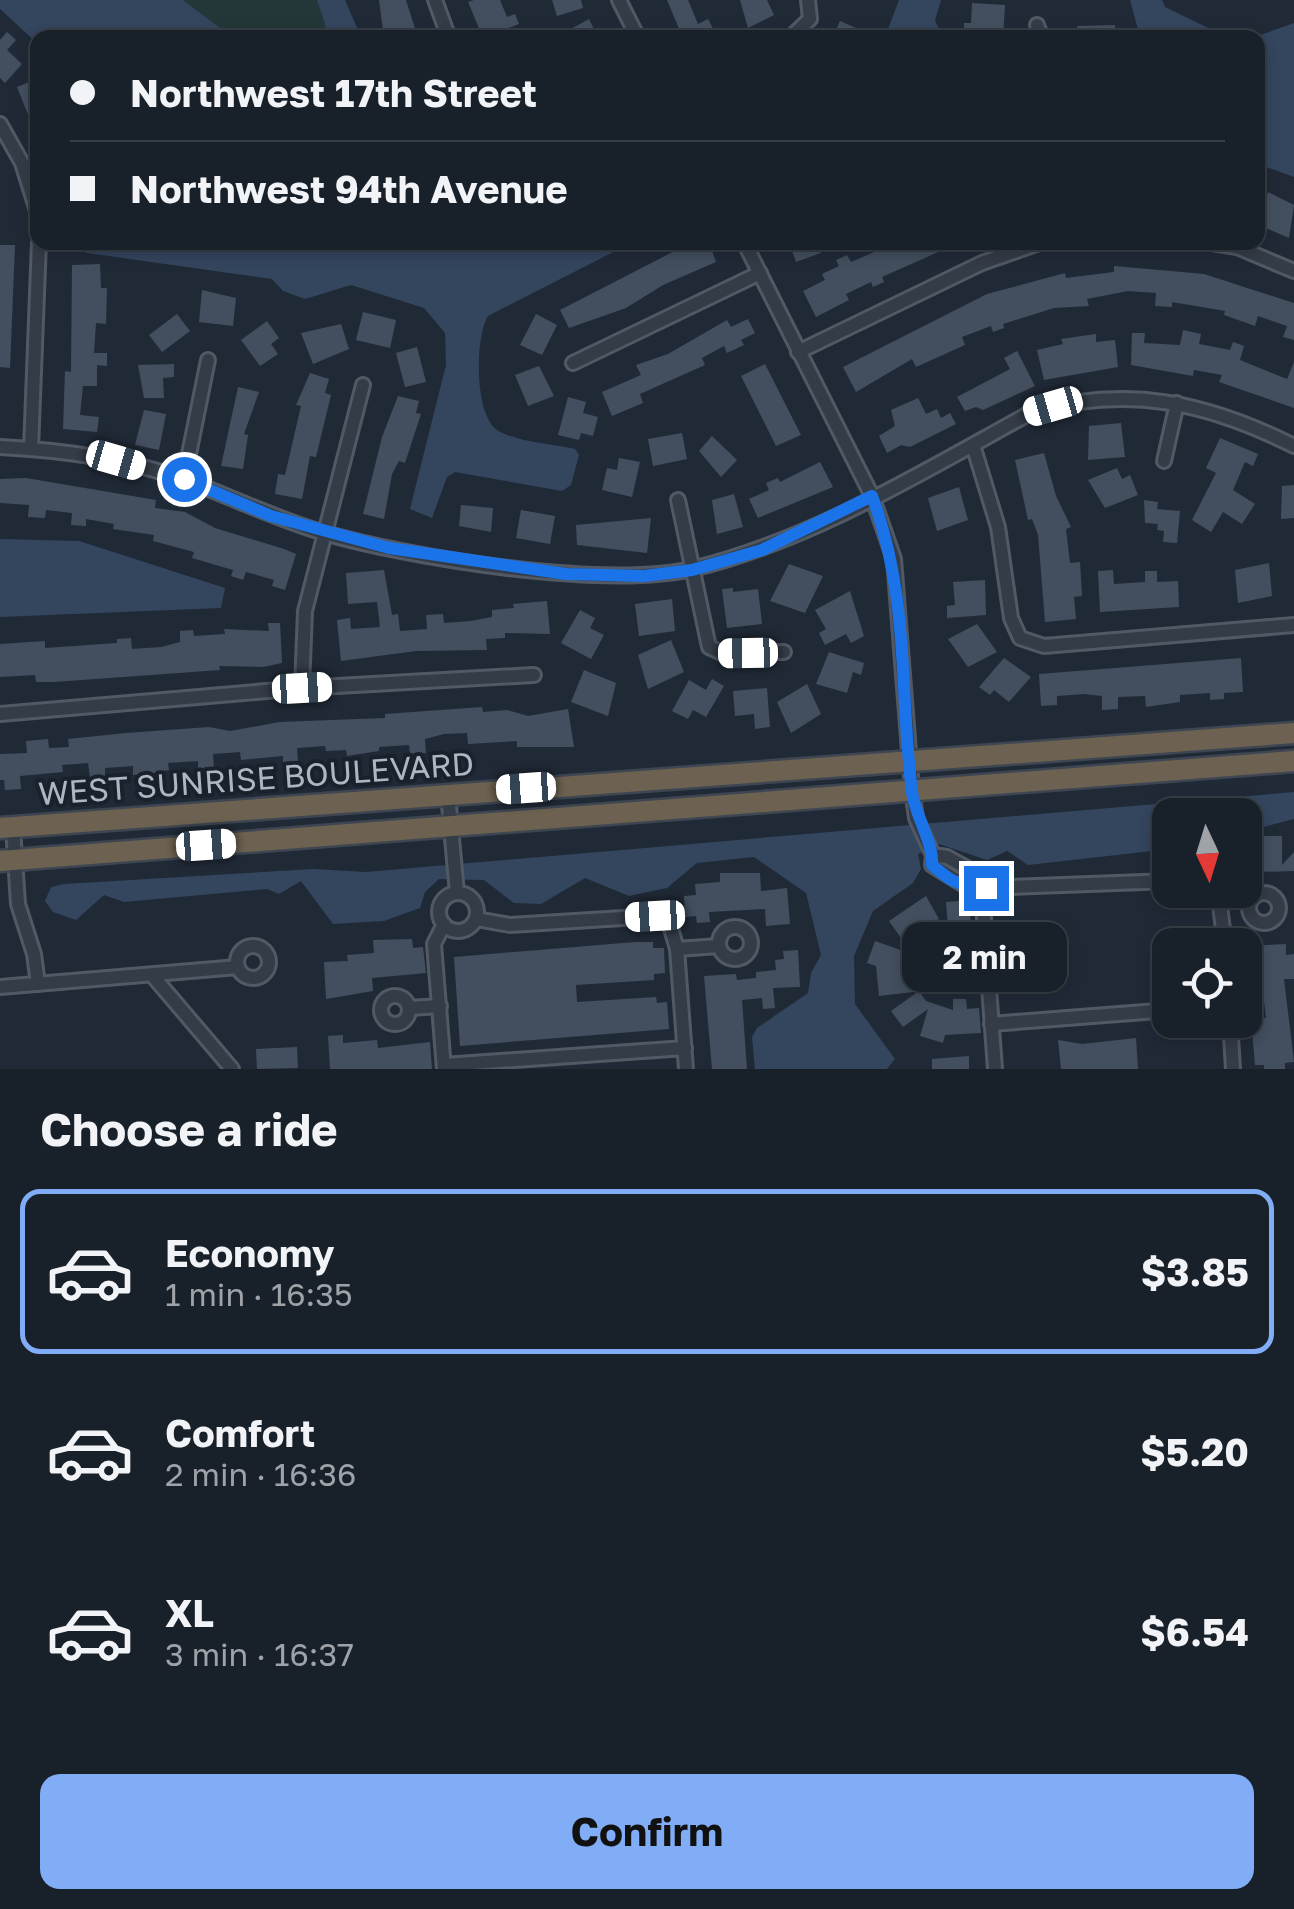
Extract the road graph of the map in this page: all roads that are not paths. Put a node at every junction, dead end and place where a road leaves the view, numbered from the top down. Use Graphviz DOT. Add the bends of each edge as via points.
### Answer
graph roads {
  1 [pos="435,0"];
  2 [pos="619,0"];
  3 [pos="808,0"];
  4 [pos="447,30"];
  5 [pos="634,30"];
  6 [pos="798,30"];
  7 [pos="0,124"];
  8 [pos="30,160"];
  9 [pos="22,163"];
  10 [pos="30,188"];
  11 [pos="39,250"];
  12 [pos="748,250"];
  13 [pos="1019,250"];
  14 [pos="1244,250"];
  15 [pos="1294,272"];
  16 [pos="760,273"];
  17 [pos="798,352"];
  18 [pos="208,360"];
  19 [pos="573,363"];
  20 [pos="363,384"];
  21 [pos="1177,403"];
  22 [pos="973,445"];
  23 [pos="1294,446"];
  24 [pos="0,447"];
  25 [pos="31,448"];
  26 [pos="1164,461"];
  27 [pos="184,479"];
  28 [pos="872,496"];
  29 [pos="678,500"];
  30 [pos="324,533"];
  31 [pos="692,570"];
  32 [pos="1294,626"];
  33 [pos="784,652"];
  34 [pos="534,675"];
  35 [pos="302,688"];
  36 [pos="0,714"];
  37 [pos="1294,733"];
  38 [pos="909,760"];
  39 [pos="1294,761"];
  40 [pos="912,790"];
  41 [pos="448,794"];
  42 [pos="451,826"];
  43 [pos="6,827"];
  44 [pos="8,860"];
  45 [pos="1152,880"];
  46 [pos="980,885"];
  47 [pos="457,888"];
  48 [pos="1222,908"];
  49 [pos="1250,912"];
  50 [pos="1223,913"];
  51 [pos="476,919"];
  52 [pos="444,924"];
  53 [pos="1224,928"];
  54 [pos="720,946"];
  55 [pos="677,949"];
  56 [pos="987,965"];
  57 [pos="238,968"];
  58 [pos="932,969"];
  59 [pos="152,975"];
  60 [pos="38,984"];
  61 [pos="0,987"];
  62 [pos="440,1006"];
  63 [pos="410,1008"];
  64 [pos="1152,1011"];
  65 [pos="991,1024"];
  66 [pos="1231,1038"];
  67 [pos="684,1048"];
  68 [pos="444,1067"];
  69 [pos="232,1069"];
  70 [pos="686,1069"];
  71 [pos="994,1069"];
  72 [pos="1233,1069"];
  1 -- 4 [label="street"];
  2 -- 5 [label="street"];
  3 -- 6 [label="street" via="810,19"];
  7 -- 9 [label="street"];
  8 -- 9 [label="street"];
  9 -- 10 [label="street"];
  11 -- 25 [label="street"];
  12 -- 16 [label="street"];
  13 -- 17 [label="street"];
  14 -- 15 [label="street"];
  16 -- 17 [label="street"];
  16 -- 19 [label="street"];
  17 -- 28 [label="street"];
  18 -- 27 [label="street"];
  20 -- 30 [label="street"];
  21 -- 22 [label="street" via="1137,396 1074,400 1032,412"];
  21 -- 23 [label="street"];
  21 -- 26 [label="street"];
  22 -- 28 [label="street"];
  22 -- 32 [label="street" via="1020,638 1044,646"];
  24 -- 25 [label="street"];
  25 -- 27 [label="street" via="116,460"];
  27 -- 30 [label="street"];
  28 -- 31 [label="street" via="762,550"];
  28 -- 38 [label="street" via="894,559"];
  29 -- 31 [label="street"];
  30 -- 31 [label="street" via="566,574"];
  30 -- 35 [label="street" via="306,611"];
  31 -- 33 [label="street" via="709,646 722,654"];
  34 -- 35 [label="street"];
  35 -- 36 [label="street"];
  37 -- 38 [label="highway, WEST SUNRISE BOULEVARD"];
  38 -- 40 [label="street"];
  38 -- 41 [label="highway, WEST SUNRISE BOULEVARD"];
  39 -- 40 [label="highway, WEST SUNRISE BOULEVARD"];
  40 -- 42 [label="highway, WEST SUNRISE BOULEVARD"];
  40 -- 46 [label="street" via="931,853 974,872"];
  41 -- 42 [label="street"];
  41 -- 43 [label="highway, WEST SUNRISE BOULEVARD"];
  42 -- 44 [label="highway, WEST SUNRISE BOULEVARD"];
  42 -- 47 [label="street"];
  43 -- 44 [label="street"];
  44 -- 60 [label="street"];
  45 -- 46 [label="street"];
  46 -- 56 [label="street"];
  47 -- 51 [label="street" via="474,901"];
  47 -- 52 [label="street" via="440,907"];
  48 -- 50 [label="street"];
  49 -- 50 [label="street"];
  50 -- 53 [label="street"];
  51 -- 52 [label="street" via="461,931"];
  51 -- 55 [label="street" via="510,925 655,916 670,926"];
  52 -- 62 [label="street" via="434,944"];
  54 -- 55 [label="street"];
  55 -- 67 [label="street"];
  56 -- 58 [label="street"];
  56 -- 65 [label="street"];
  57 -- 59 [label="street"];
  59 -- 60 [label="street"];
  59 -- 69 [label="street"];
  60 -- 61 [label="street"];
  62 -- 63 [label="street"];
  62 -- 68 [label="street"];
  64 -- 65 [label="street"];
  65 -- 71 [label="street"];
  66 -- 72 [label="street"];
  67 -- 68 [label="street"];
  67 -- 70 [label="street"];
}
